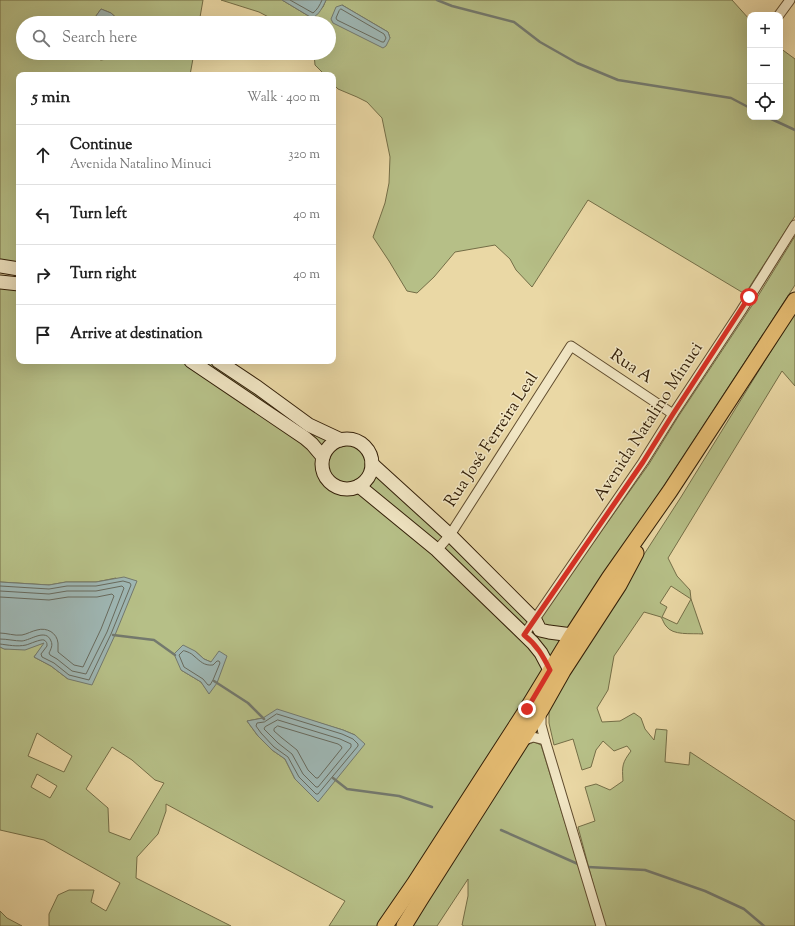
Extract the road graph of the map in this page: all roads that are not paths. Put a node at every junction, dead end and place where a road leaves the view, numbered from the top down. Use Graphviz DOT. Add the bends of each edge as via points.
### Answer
graph roads {
  1 [pos="790,0"];
  2 [pos="781,12"];
  3 [pos="795,224"];
  4 [pos="0,266"];
  5 [pos="16,269"];
  6 [pos="0,282"];
  7 [pos="16,284"];
  8 [pos="795,300"];
  9 [pos="571,346"];
  10 [pos="195,364"];
  11 [pos="223,364"];
  12 [pos="673,414"];
  13 [pos="341,440"];
  14 [pos="323,457"];
  15 [pos="372,464"];
  16 [pos="359,486"];
  17 [pos="670,491"];
  18 [pos="450,535"];
  19 [pos="437,550"];
  20 [pos="535,620"];
  21 [pos="572,634"];
  22 [pos="524,635"];
  23 [pos="550,670"];
  24 [pos="541,710"];
  25 [pos="545,740"];
  26 [pos="521,741"];
  27 [pos="385,926"];
  28 [pos="404,926"];
  29 [pos="601,926"];
  1 -- 2 [label="street"];
  3 -- 12 [label="street, Avenida Natalino Minuci"];
  4 -- 5 [label="street"];
  6 -- 7 [label="street"];
  8 -- 17 [label="main road"];
  9 -- 12 [label="street, Rua A"];
  9 -- 18 [label="street, Rua José Ferreira Leal"];
  10 -- 14 [label="street" via="305,438"];
  11 -- 13 [label="street" via="309,425"];
  12 -- 20 [label="street, Avenida Natalino Minuci"];
  13 -- 14 [label="street" via="330,446"];
  13 -- 15 [label="street" via="360,442 369,452"];
  14 -- 16 [label="street" via="325,476 334,486 347,489"];
  15 -- 16 [label="street" via="368,477"];
  15 -- 18 [label="street"];
  16 -- 19 [label="street"];
  17 -- 21 [label="main road"];
  17 -- 24 [label="main road" via="619,585"];
  18 -- 19 [label="street, Rua José Ferreira Leal"];
  18 -- 20 [label="street"];
  19 -- 22 [label="street"];
  20 -- 21 [label="street" via="540,630"];
  20 -- 22 [label="street, Avenida Natalino Minuci"];
  21 -- 23 [label="main road"];
  22 -- 23 [label="street" via="534,642"];
  23 -- 27 [label="main road" via="523,716"];
  24 -- 25 [label="street"];
  24 -- 26 [label="main road"];
  25 -- 26 [label="street" via="533,737"];
  25 -- 29 [label="street"];
  26 -- 28 [label="main road"];
}
